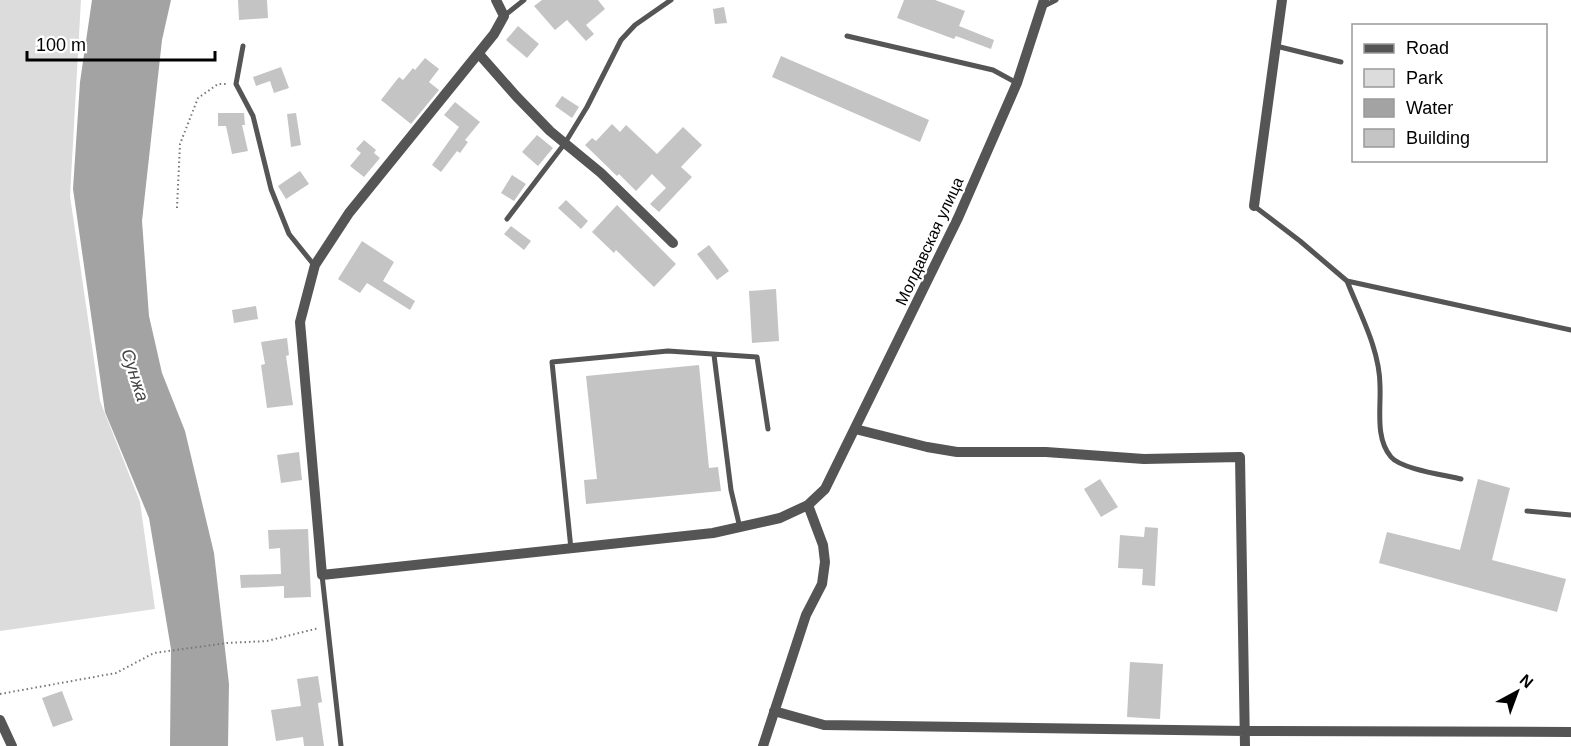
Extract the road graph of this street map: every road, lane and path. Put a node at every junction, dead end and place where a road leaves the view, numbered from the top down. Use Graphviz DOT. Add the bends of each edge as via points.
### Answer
graph roads {
  1 [pos="496,0"];
  2 [pos="524,0"];
  3 [pos="671,0"];
  4 [pos="1056,0"];
  5 [pos="1282,0"];
  6 [pos="1043,3"];
  7 [pos="504,16"];
  8 [pos="847,36"];
  9 [pos="243,46"];
  10 [pos="1276,46"];
  11 [pos="479,54"];
  12 [pos="1341,62"];
  13 [pos="1017,83"];
  14 [pos="236,84"];
  15 [pos="565,143"];
  16 [pos="1254,206"];
  17 [pos="177,208"];
  18 [pos="507,219"];
  19 [pos="673,243"];
  20 [pos="315,266"];
  21 [pos="1347,281"];
  22 [pos="1571,330"];
  23 [pos="714,355"];
  24 [pos="768,429"];
  25 [pos="855,429"];
  26 [pos="1461,479"];
  27 [pos="808,506"];
  28 [pos="1527,511"];
  29 [pos="1571,515"];
  30 [pos="740,528"];
  31 [pos="571,549"];
  32 [pos="322,575"];
  33 [pos="327,626"];
  34 [pos="0,694"];
  35 [pos="774,711"];
  36 [pos="0,720"];
  37 [pos="1245,731"];
  38 [pos="1571,732"];
  39 [pos="12,746"];
  40 [pos="341,746"];
  41 [pos="763,746"];
  42 [pos="1245,746"];
  1 -- 7 [label="street"];
  2 -- 7 [label="lane"];
  3 -- 15 [label="lane" via="621,40"];
  4 -- 6 [label="lane"];
  5 -- 10 [label="street"];
  6 -- 13 [label="street, Молдавская улица"];
  7 -- 11 [label="street"];
  8 -- 13 [label="lane" via="993,70"];
  9 -- 14 [label="lane"];
  10 -- 12 [label="lane"];
  10 -- 16 [label="street"];
  11 -- 15 [label="street"];
  11 -- 20 [label="street" via="349,213"];
  13 -- 25 [label="street, Молдавская улица" via="958,218"];
  14 -- 17 [label="path" via="218,84 198,98 180,144"];
  14 -- 20 [label="lane" via="253,116 271,189 289,234"];
  15 -- 18 [label="lane"];
  15 -- 19 [label="street" via="602,173"];
  16 -- 21 [label="lane"];
  20 -- 32 [label="street" via="300,322"];
  21 -- 22 [label="lane"];
  21 -- 26 [label="lane" via="1378,360 1379,418 1384,445 1392,459"];
  23 -- 24 [label="lane" via="757,357"];
  23 -- 30 [label="lane" via="731,490"];
  23 -- 31 [label="lane" via="668,351 552,362"];
  25 -- 27 [label="street, Молдавская улица" via="825,489"];
  25 -- 37 [label="street" via="957,452 1046,452 1144,459 1240,457"];
  27 -- 30 [label="street"];
  27 -- 35 [label="street" via="823,545 822,584 806,615"];
  28 -- 29 [label="lane"];
  30 -- 31 [label="street"];
  31 -- 32 [label="street"];
  32 -- 33 [label="lane"];
  33 -- 34 [label="path" via="267,641 154,653 116,673"];
  33 -- 40 [label="lane"];
  35 -- 37 [label="street" via="824,725"];
  35 -- 41 [label="street"];
  36 -- 39 [label="street"];
  37 -- 38 [label="street"];
  37 -- 42 [label="street"];
}
